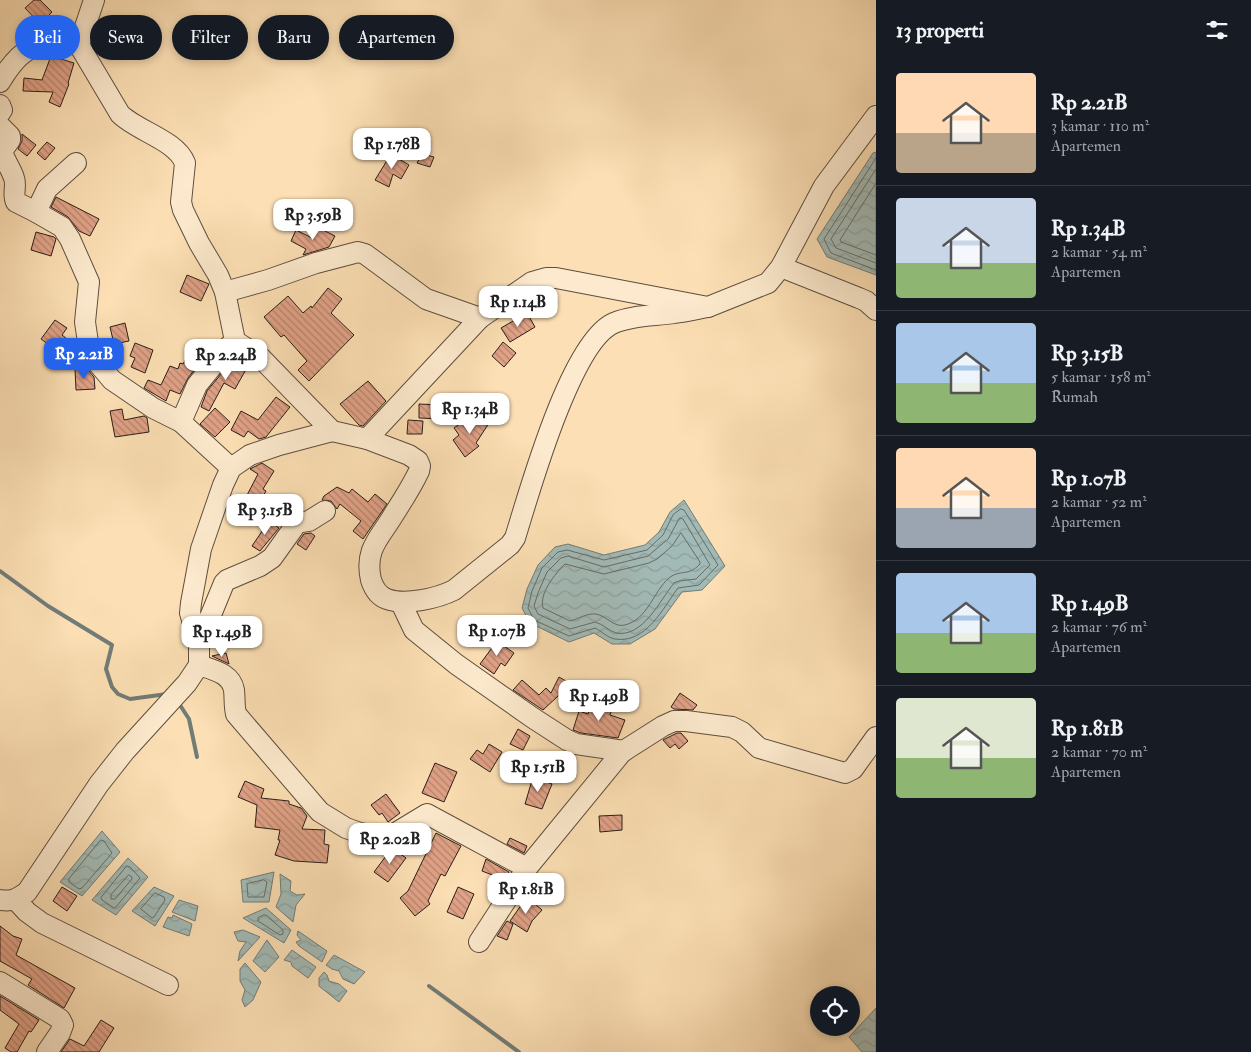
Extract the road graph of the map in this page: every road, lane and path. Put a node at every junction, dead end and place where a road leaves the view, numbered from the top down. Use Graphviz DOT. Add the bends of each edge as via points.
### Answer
graph roads {
  1 [pos="94,0"];
  2 [pos="80,42"];
  3 [pos="80,47"];
  4 [pos="15,60"];
  5 [pos="0,82"];
  6 [pos="0,106"];
  7 [pos="0,113"];
  8 [pos="876,116"];
  9 [pos="0,126"];
  10 [pos="76,163"];
  11 [pos="0,207"];
  12 [pos="36,212"];
  13 [pos="781,268"];
  14 [pos="225,292"];
  15 [pos="708,307"];
  16 [pos="876,310"];
  17 [pos="480,318"];
  18 [pos="235,341"];
  19 [pos="181,422"];
  20 [pos="332,431"];
  21 [pos="367,439"];
  22 [pos="231,468"];
  23 [pos="325,511"];
  24 [pos="401,603"];
  25 [pos="199,644"];
  26 [pos="199,665"];
  27 [pos="876,737"];
  28 [pos="624,751"];
  29 [pos="527,868"];
  30 [pos="8,900"];
  31 [pos="479,942"];
  32 [pos="0,982"];
  33 [pos="168,985"];
  34 [pos="47,1052"];
  1 -- 2 [label="street"];
  3 -- 14 [label="street" via="120,114 183,157 183,210"];
  4 -- 5 [label="street"];
  6 -- 7 [label="street"];
  8 -- 13 [label="street" via="824,186"];
  9 -- 12 [label="street" via="10,136 2,151 14,177 16,202"];
  10 -- 12 [label="street" via="47,189"];
  11 -- 12 [label="street"];
  12 -- 19 [label="street" via="62,227 89,282 85,322 89,348 96,361 122,388"];
  13 -- 15 [label="street" via="768,283"];
  13 -- 16 [label="street" via="860,298"];
  14 -- 17 [label="street" via="358,252 426,299"];
  14 -- 18 [label="street"];
  15 -- 17 [label="street" via="591,283 546,278 532,282"];
  15 -- 24 [label="street" via="625,318 604,329 580,363 557,412 510,545 454,590"];
  17 -- 21 [label="street"];
  18 -- 19 [label="street" via="197,385"];
  18 -- 20 [label="street" via="260,357"];
  19 -- 22 [label="street"];
  20 -- 21 [label="street"];
  20 -- 22 [label="street" via="250,455"];
  21 -- 24 [label="street" via="415,458 420,466 374,543 369,558 373,586 377,592 384,598"];
  22 -- 25 [label="street" via="201,549 191,603 190,612"];
  23 -- 25 [label="street" via="309,521 296,523 266,563 228,580"];
  24 -- 28 [label="street" via="414,630 533,718 576,744"];
  25 -- 26 [label="street"];
  26 -- 29 [label="street" via="220,672 232,683 236,714 325,816 360,833 377,836 394,834 428,814"];
  26 -- 30 [label="street" via="113,766 26,892"];
  27 -- 28 [label="street" via="853,769 845,773 759,748 732,727 706,723 674,722"];
  28 -- 29 [label="street"];
  29 -- 31 [label="street"];
  30 -- 33 [label="street" via="42,923"];
  32 -- 34 [label="street" via="60,1019 63,1025 60,1033"];
}
